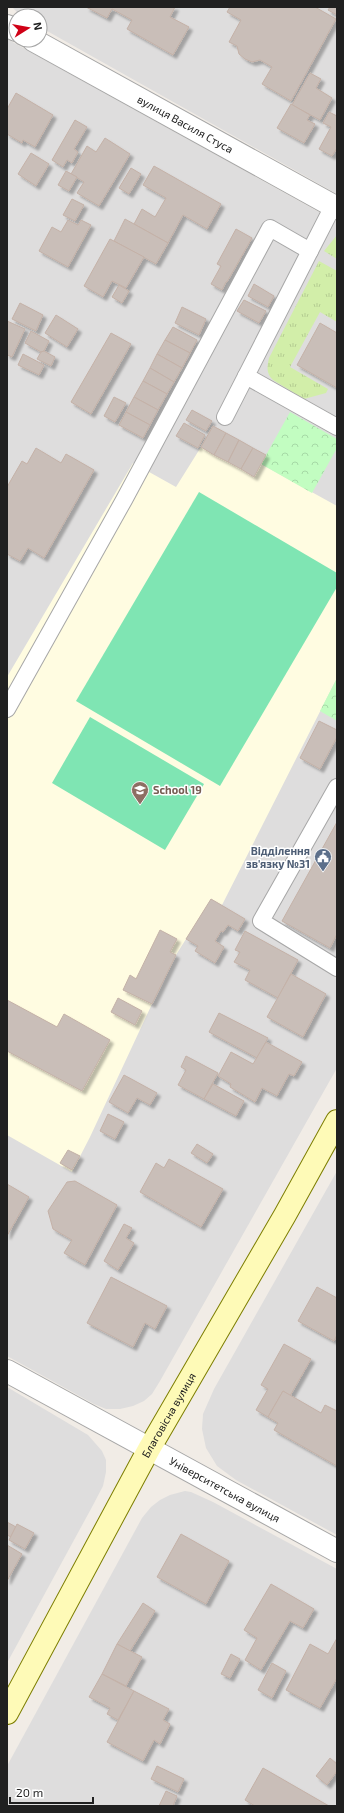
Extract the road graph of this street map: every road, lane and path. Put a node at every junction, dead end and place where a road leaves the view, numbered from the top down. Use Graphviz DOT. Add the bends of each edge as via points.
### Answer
graph roads {
  1 [pos="47,48"];
  2 [pos="335,207"];
  3 [pos="310,251"];
  4 [pos="246,376"];
  5 [pos="225,417"];
  6 [pos="337,427"];
  7 [pos="7,709"];
  8 [pos="337,787"];
  9 [pos="337,968"];
  10 [pos="337,1121"];
  11 [pos="7,1371"];
  12 [pos="149,1449"];
  13 [pos="337,1551"];
  14 [pos="7,1713"];
  1 -- 2 [label="street, вулиця Василя Стуса"];
  2 -- 3 [label="lane"];
  3 -- 4 [label="lane"];
  3 -- 7 [label="lane" via="270,228 124,500"];
  4 -- 5 [label="lane"];
  4 -- 6 [label="lane"];
  8 -- 9 [label="lane" via="261,921"];
  10 -- 12 [label="main road, Благовісна вулиця"];
  11 -- 12 [label="street, Університетська вулиця"];
  12 -- 13 [label="street, Університетська вулиця"];
  12 -- 14 [label="main road, Благовісна вулиця"];
}
